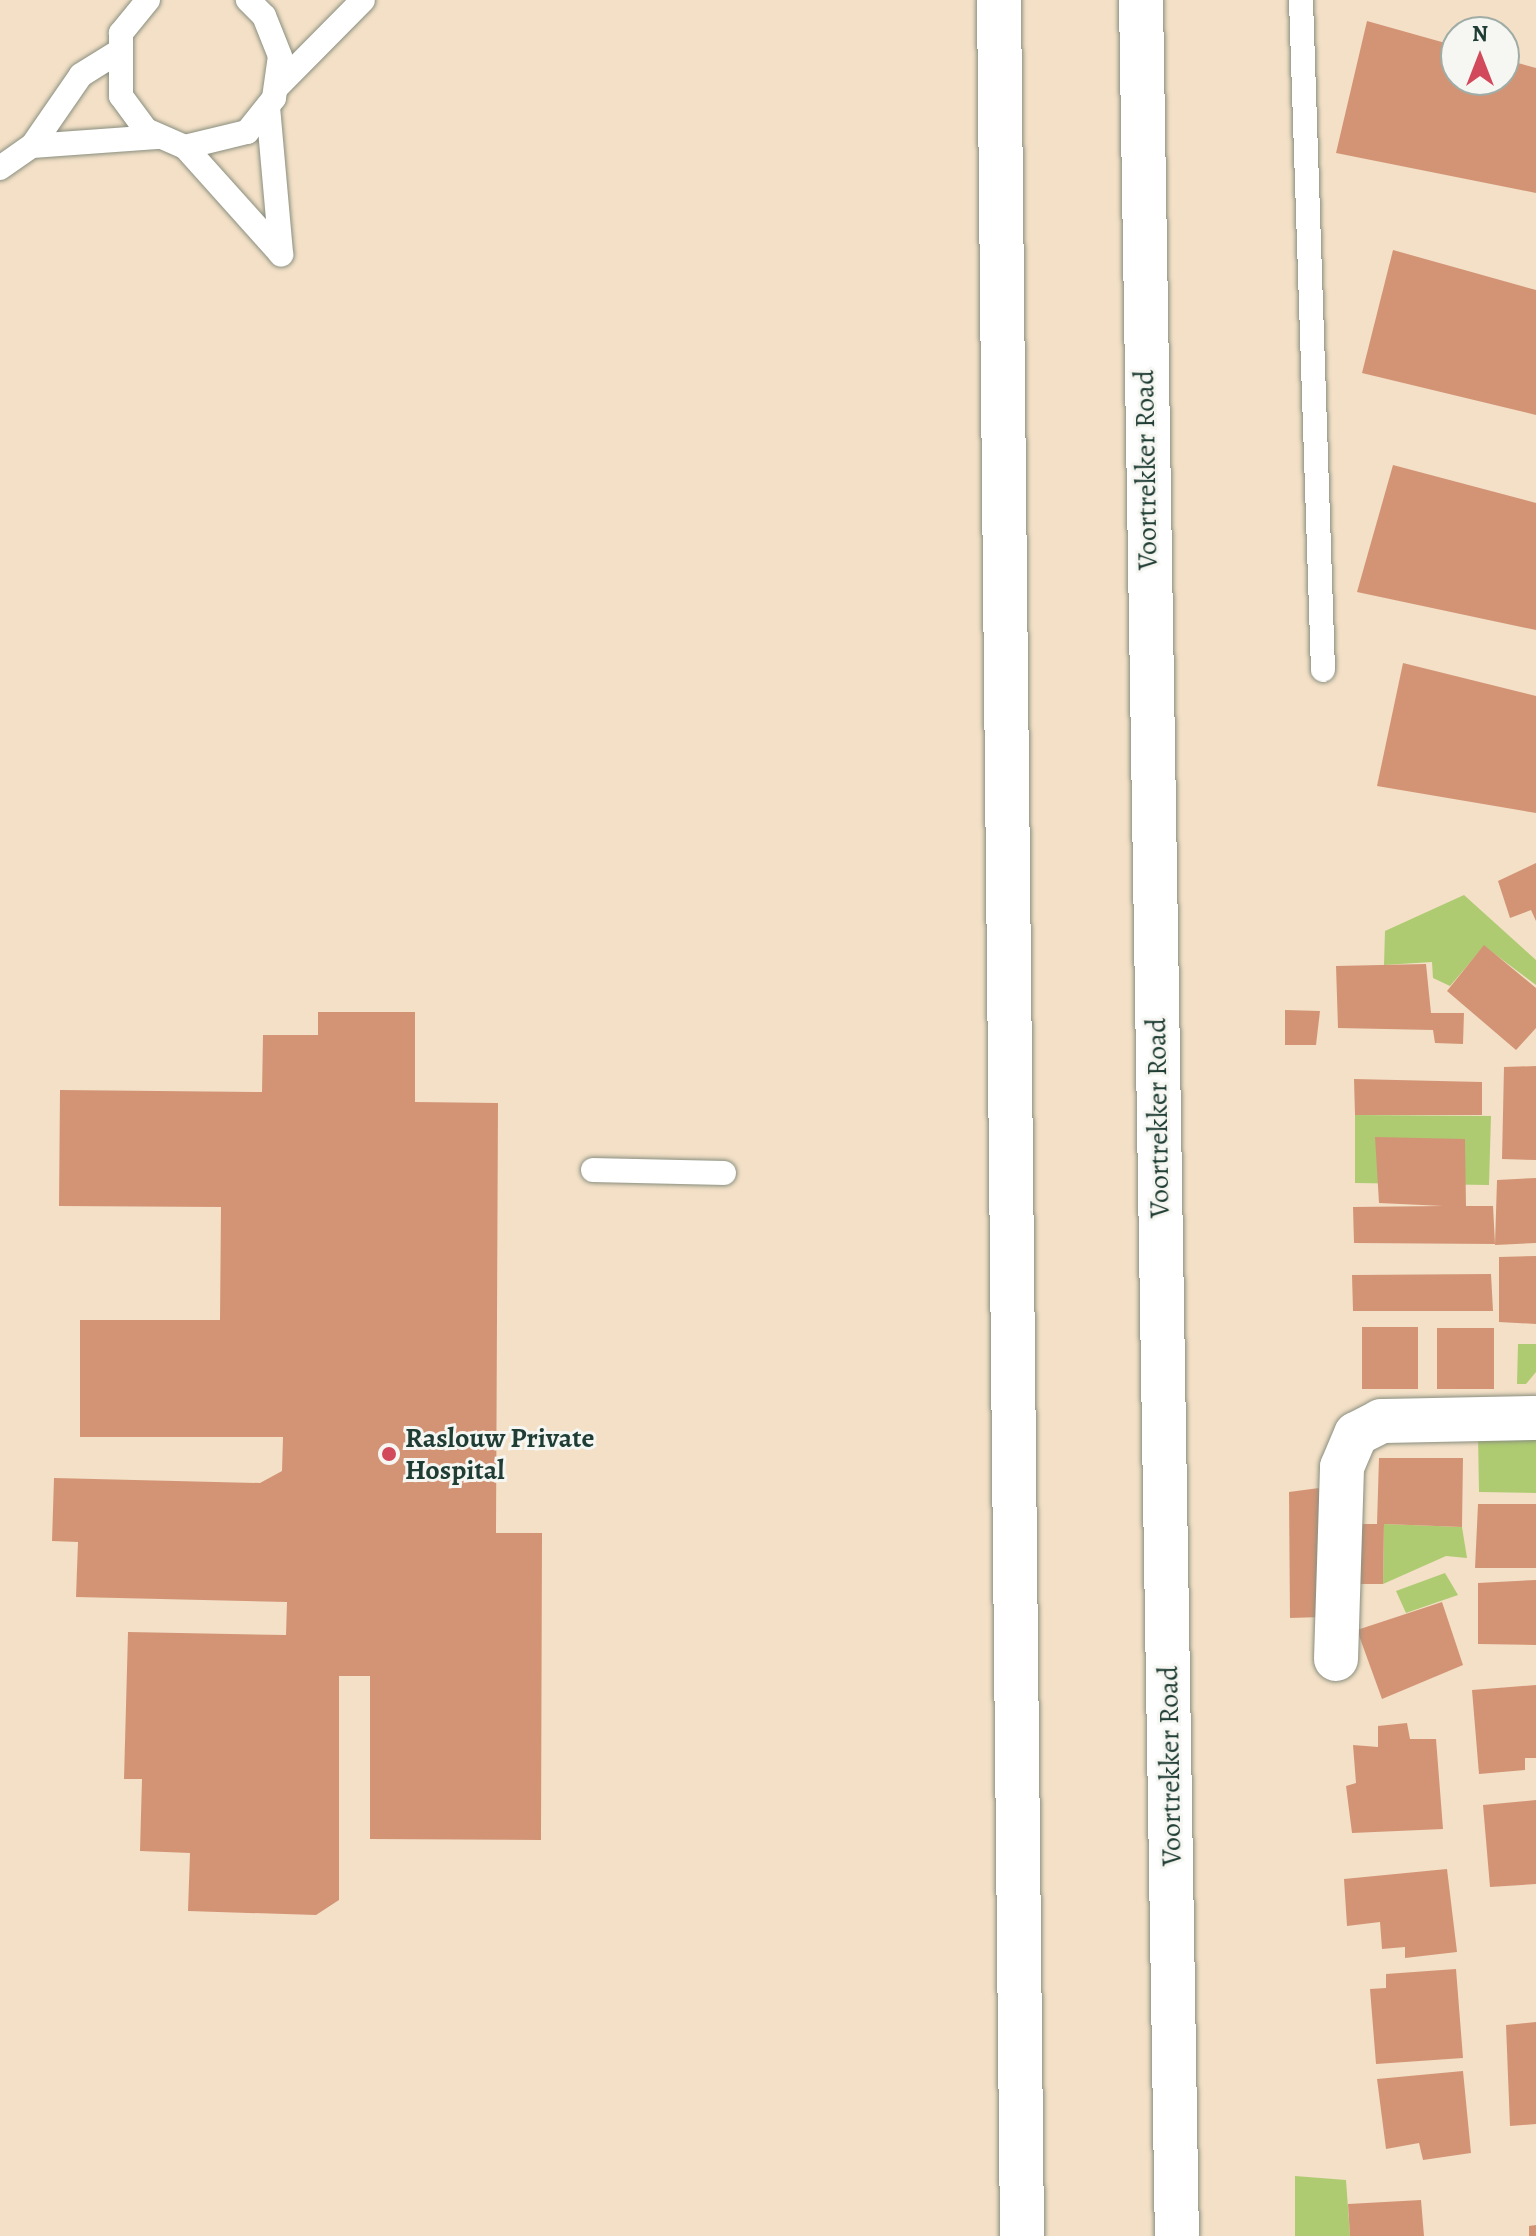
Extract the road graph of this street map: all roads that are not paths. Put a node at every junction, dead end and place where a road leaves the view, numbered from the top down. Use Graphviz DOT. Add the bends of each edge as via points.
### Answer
graph roads {
  1 [pos="248,0"];
  2 [pos="363,0"];
  3 [pos="990,0"];
  4 [pos="999,0"];
  5 [pos="1141,0"];
  6 [pos="1301,0"];
  7 [pos="137,5"];
  8 [pos="115,54"];
  9 [pos="272,97"];
  10 [pos="999,119"];
  11 [pos="157,137"];
  12 [pos="32,146"];
  13 [pos="185,147"];
  14 [pos="0,168"];
  15 [pos="1323,670"];
  16 [pos="593,1170"];
  17 [pos="724,1173"];
  18 [pos="1536,1418"];
  19 [pos="1336,1659"];
  20 [pos="1022,2236"];
  21 [pos="1177,2236"];
  1 -- 9 [label="lane" via="274,35"];
  2 -- 9 [label="lane"];
  3 -- 10 [label="main road"];
  4 -- 10 [label="main road"];
  5 -- 21 [label="main road, Voortrekker Road"];
  6 -- 15 [label="lane"];
  7 -- 8 [label="lane"];
  8 -- 11 [label="lane" via="121,96"];
  8 -- 12 [label="lane" via="69,87"];
  9 -- 13 [label="lane" via="228,142"];
  9 -- 13 [label="lane" via="281,254"];
  10 -- 20 [label="main road"];
  11 -- 12 [label="lane"];
  11 -- 13 [label="lane"];
  12 -- 14 [label="lane"];
  16 -- 17 [label="lane"];
  18 -- 19 [label="main road" via="1381,1421 1356,1434 1342,1467"];
}
